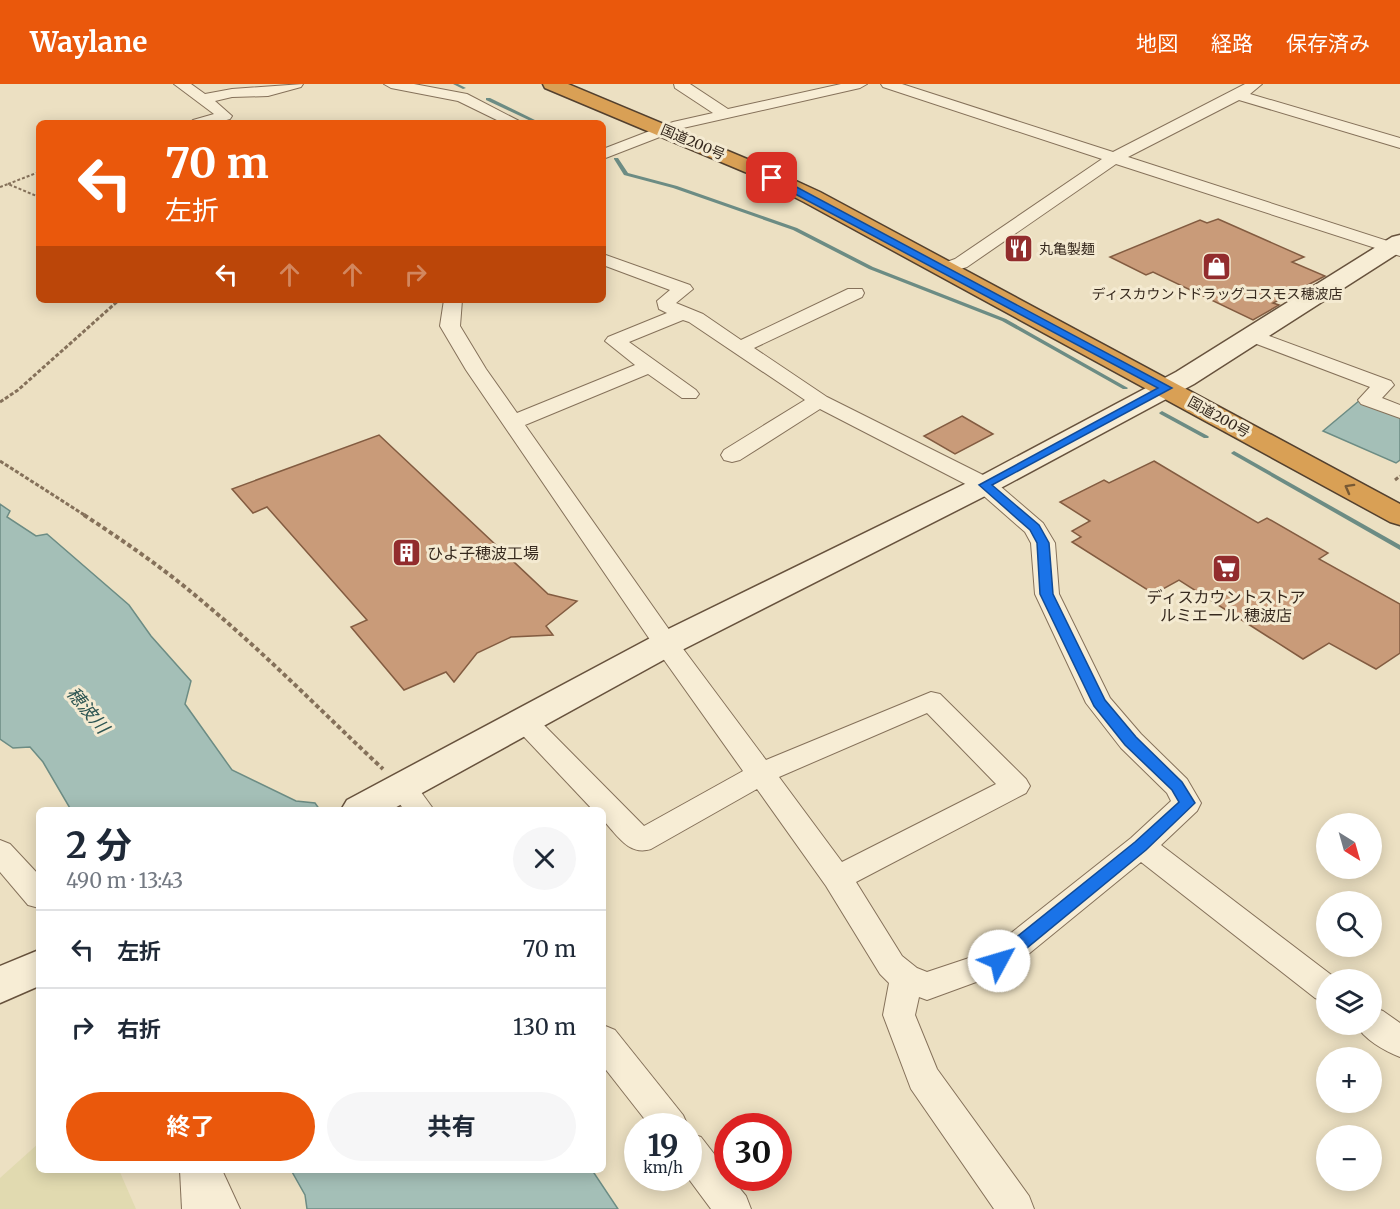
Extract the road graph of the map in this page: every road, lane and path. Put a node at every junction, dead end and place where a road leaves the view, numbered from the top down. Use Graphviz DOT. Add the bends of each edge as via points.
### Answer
graph roads {
  1 [pos="181,84"];
  2 [pos="296,84"];
  3 [pos="391,84"];
  4 [pos="552,84"];
  5 [pos="576,84"];
  6 [pos="683,84"];
  7 [pos="860,84"];
  8 [pos="888,84"];
  9 [pos="1248,87"];
  10 [pos="203,99"];
  11 [pos="725,114"];
  12 [pos="210,120"];
  13 [pos="508,120"];
  14 [pos="671,127"];
  15 [pos="1400,143"];
  16 [pos="606,153"];
  17 [pos="1114,158"];
  18 [pos="36,173"];
  19 [pos="8,184"];
  20 [pos="0,187"];
  21 [pos="36,196"];
  22 [pos="1397,247"];
  23 [pos="606,260"];
  24 [pos="952,266"];
  25 [pos="855,293"];
  26 [pos="116,303"];
  27 [pos="453,303"];
  28 [pos="682,314"];
  29 [pos="1252,336"];
  30 [pos="739,348"];
  31 [pos="650,366"];
  32 [pos="1176,383"];
  33 [pos="689,394"];
  34 [pos="820,401"];
  35 [pos="0,402"];
  36 [pos="1400,412"];
  37 [pos="511,423"];
  38 [pos="732,455"];
  39 [pos="0,461"];
  40 [pos="1400,476"];
  41 [pos="985,485"];
  42 [pos="1398,488"];
  43 [pos="1400,516"];
  44 [pos="666,644"];
  45 [pos="524,722"];
  46 [pos="762,773"];
  47 [pos="394,801"];
  48 [pos="1140,846"];
  49 [pos="0,852"];
  50 [pos="837,878"];
  51 [pos="36,893"];
  52 [pos="36,968"];
  53 [pos="906,978"];
  54 [pos="1316,980"];
  55 [pos="0,985"];
  56 [pos="1382,1029"];
  57 [pos="1400,1042"];
  58 [pos="606,1044"];
  59 [pos="661,1113"];
  60 [pos="702,1168"];
  61 [pos="198,1173"];
  62 [pos="205,1173"];
  63 [pos="200,1209"];
  64 [pos="222,1209"];
  65 [pos="733,1209"];
  66 [pos="1016,1209"];
  1 -- 10 [label="street"];
  2 -- 10 [label="street" via="268,92"];
  3 -- 13 [label="street" via="462,97"];
  4 -- 14 [label="highway, 国道200号"];
  5 -- 14 [label="highway, 国道200号"];
  6 -- 11 [label="street" via="680,85"];
  7 -- 11 [label="street"];
  8 -- 17 [label="street"];
  9 -- 15 [label="street"];
  9 -- 17 [label="street"];
  10 -- 12 [label="street" via="225,116"];
  11 -- 14 [label="street"];
  14 -- 16 [label="street"];
  14 -- 24 [label="highway, 国道200号"];
  17 -- 22 [label="street"];
  17 -- 24 [label="street"];
  18 -- 19 [label="path"];
  19 -- 20 [label="path"];
  19 -- 21 [label="path"];
  22 -- 29 [label="street"];
  23 -- 28 [label="street" via="684,289 666,300 666,305"];
  24 -- 32 [label="highway, 国道200号"];
  25 -- 30 [label="street"];
  26 -- 35 [label="path"];
  27 -- 37 [label="street" via="450,326"];
  28 -- 30 [label="street" via="696,318"];
  28 -- 31 [label="street" via="615,340"];
  29 -- 32 [label="street"];
  29 -- 36 [label="street" via="1384,385 1368,400"];
  30 -- 34 [label="street"];
  31 -- 33 [label="street"];
  31 -- 37 [label="street"];
  32 -- 41 [label="street"];
  32 -- 42 [label="highway, 国道200号"];
  43 -- 32 [label="highway, 国道200号, one-way"];
  34 -- 38 [label="street" via="796,412"];
  34 -- 41 [label="street"];
  37 -- 44 [label="street"];
  39 -- 47 [label="path" via="92,518 182,585 256,649"];
  40 -- 42 [label="path"];
  41 -- 44 [label="street"];
  41 -- 48 [label="street" via="1035,528 1043,543 1047,594 1099,703 1177,786 1187,803"];
  44 -- 45 [label="street"];
  44 -- 46 [label="street"];
  45 -- 46 [label="street" via="641,842"];
  45 -- 47 [label="street"];
  46 -- 50 [label="street"];
  46 -- 50 [label="street" via="931,701 1017,786"];
  48 -- 53 [label="street" via="999,961 927,986"];
  48 -- 54 [label="street"];
  49 -- 51 [label="street"];
  50 -- 53 [label="street" via="891,965"];
  52 -- 55 [label="street"];
  53 -- 66 [label="street" via="899,1015 923,1077"];
  56 -- 57 [label="street"];
  58 -- 59 [label="street"];
  60 -- 65 [label="street"];
  61 -- 63 [label="street"];
  62 -- 64 [label="street"];
}
